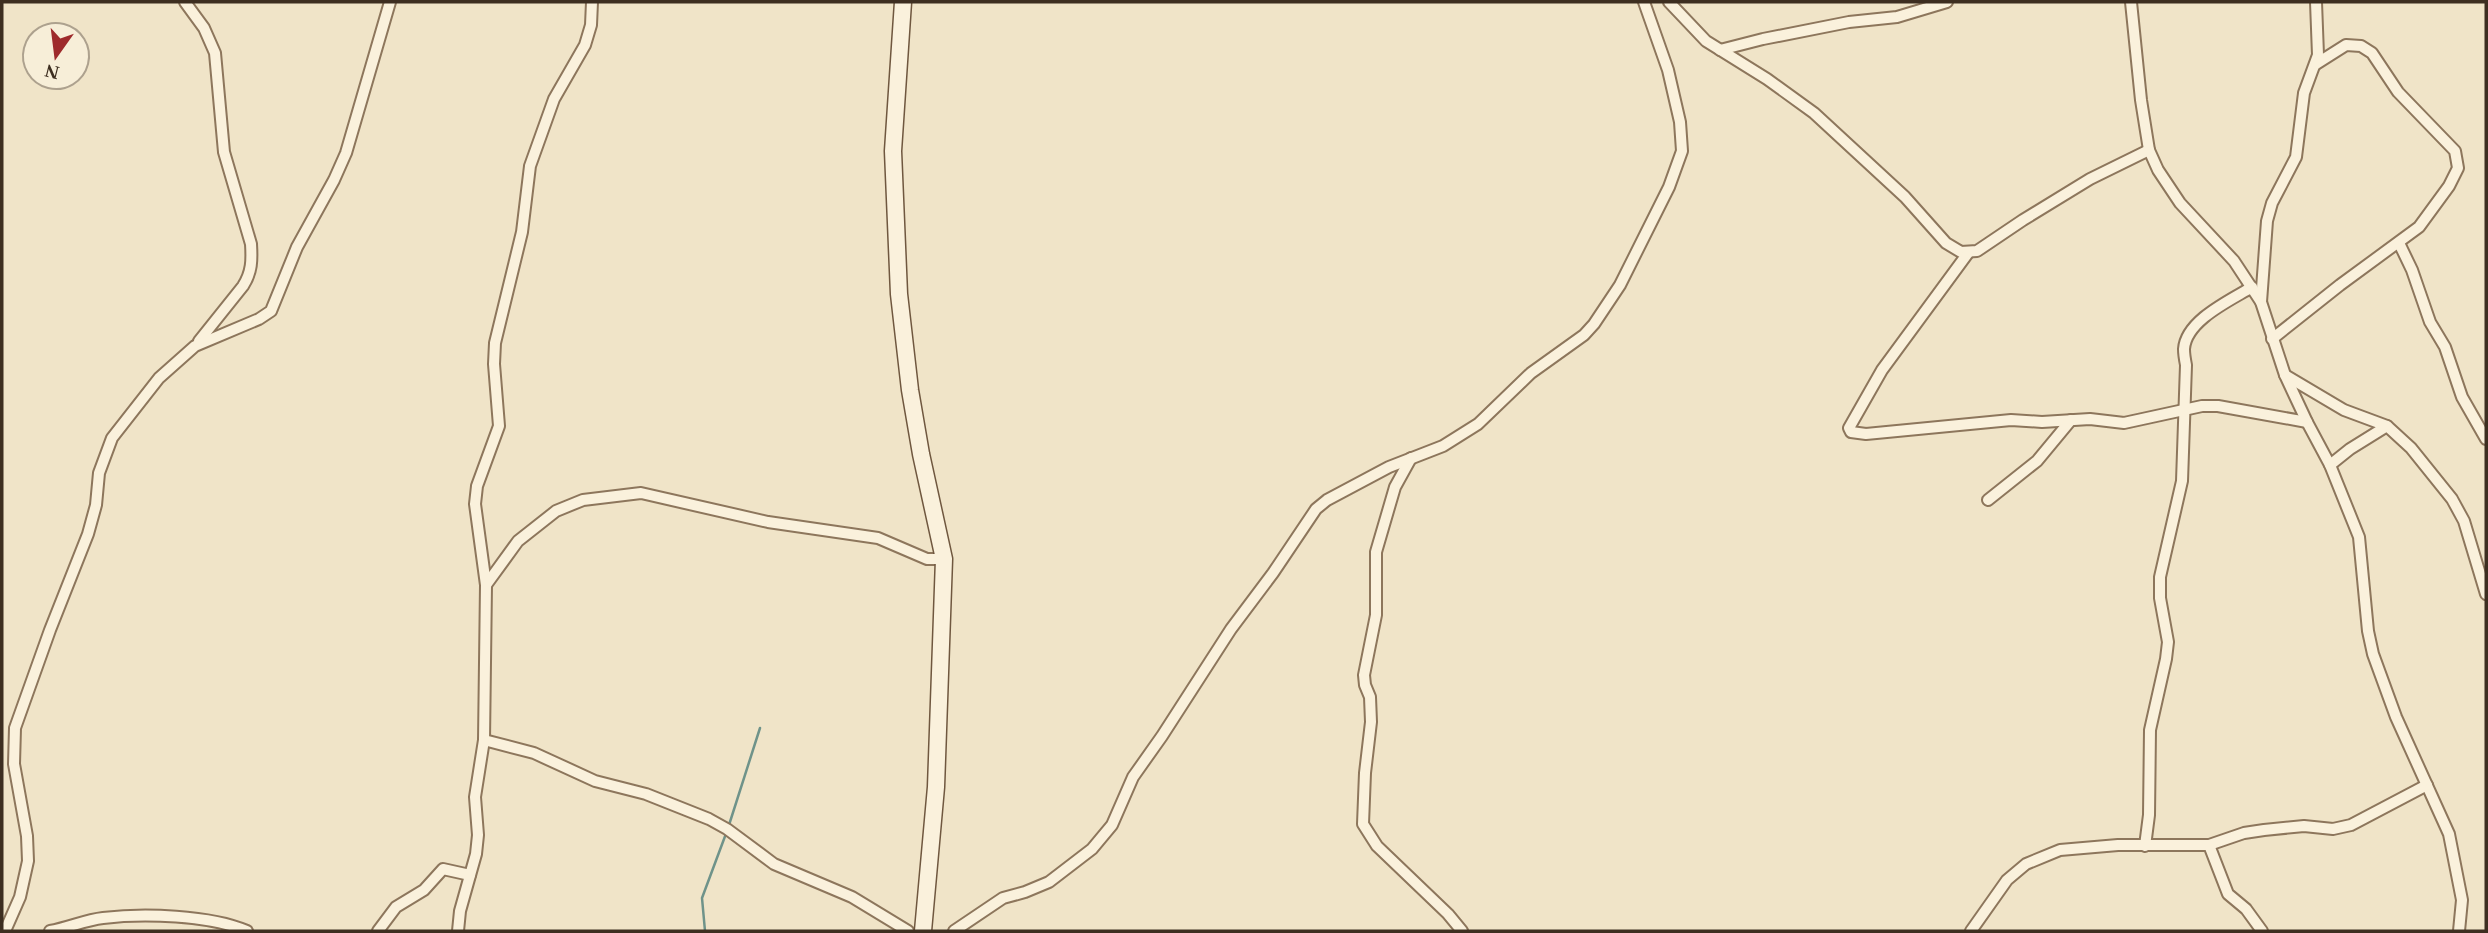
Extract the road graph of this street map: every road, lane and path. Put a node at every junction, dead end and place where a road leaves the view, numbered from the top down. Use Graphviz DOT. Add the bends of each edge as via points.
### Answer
graph roads {
  1 [pos="185,2"];
  2 [pos="390,2"];
  3 [pos="592,2"];
  4 [pos="904,2"];
  5 [pos="1644,2"];
  6 [pos="1669,2"];
  7 [pos="1947,2"];
  8 [pos="2131,2"];
  9 [pos="2316,2"];
  10 [pos="1720,50"];
  11 [pos="2316,64"];
  12 [pos="2149,150"];
  13 [pos="2399,243"];
  14 [pos="1968,253"];
  15 [pos="2252,287"];
  16 [pos="2261,302"];
  17 [pos="2272,339"];
  18 [pos="195,346"];
  19 [pos="2285,375"];
  20 [pos="2184,411"];
  21 [pos="2071,420"];
  22 [pos="2306,422"];
  23 [pos="2387,426"];
  24 [pos="2486,439"];
  25 [pos="1411,458"];
  26 [pos="2330,465"];
  27 [pos="1988,500"];
  28 [pos="944,559"];
  29 [pos="486,585"];
  30 [pos="2486,594"];
  31 [pos="484,740"];
  32 [pos="2427,785"];
  33 [pos="2145,845"];
  34 [pos="2209,845"];
  35 [pos="470,875"];
  36 [pos="102,918"];
  37 [pos="5,931"];
  38 [pos="50,931"];
  39 [pos="102,931"];
  40 [pos="247,931"];
  41 [pos="378,931"];
  42 [pos="458,931"];
  43 [pos="908,931"];
  44 [pos="923,931"];
  45 [pos="954,931"];
  46 [pos="1462,931"];
  47 [pos="1971,931"];
  48 [pos="2262,931"];
  49 [pos="2459,931"];
  1 -- 18 [label="street" via="215,53 224,152 252,259 243,286"];
  2 -- 18 [label="street" via="345,153 275,305 267,315"];
  3 -- 29 [label="street" via="585,45 554,99 530,166 523,232 495,343 499,426 475,503"];
  4 -- 28 [label="street" via="892,151 899,294 916,428"];
  5 -- 25 [label="street" via="1668,70 1682,151 1620,285 1584,335 1531,373 1478,424 1443,446"];
  6 -- 10 [label="street"];
  7 -- 10 [label="street" via="1898,18 1849,22"];
  8 -- 12 [label="street"];
  9 -- 11 [label="street"];
  10 -- 14 [label="street" via="1814,113 1905,197 1947,243"];
  11 -- 13 [label="street" via="2342,46 2372,52 2398,92 2458,156 2449,186 2418,227"];
  11 -- 16 [label="street" via="2306,81 2295,157 2267,221"];
  12 -- 14 [label="street" via="2090,178"];
  12 -- 15 [label="street" via="2180,202"];
  13 -- 17 [label="street"];
  13 -- 24 [label="street" via="2462,397"];
  14 -- 21 [label="street" via="1882,370 1849,428 1851,432"];
  15 -- 16 [label="street"];
  15 -- 20 [label="street" via="2206,314 2189,333 2184,347"];
  16 -- 17 [label="street"];
  17 -- 19 [label="street"];
  18 -- 37 [label="street" via="159,378 112,438 99,473 88,534 19,715 13,737 28,862"];
  19 -- 22 [label="street"];
  19 -- 23 [label="street" via="2344,411"];
  20 -- 21 [label="street" via="2124,423"];
  20 -- 22 [label="street" via="2217,406"];
  20 -- 33 [label="street" via="2182,481 2160,577 2168,642 2150,730 2150,815"];
  21 -- 27 [label="street" via="2037,461"];
  22 -- 26 [label="street"];
  23 -- 26 [label="street"];
  23 -- 30 [label="street" via="2452,499 2464,521"];
  25 -- 45 [label="street" via="1316,509 1133,777 1112,825 1092,849 1049,882 1003,898"];
  25 -- 46 [label="street" via="1395,487 1376,552 1376,615 1364,675 1371,722 1363,824 1377,846"];
  26 -- 32 [label="street" via="2359,537 2368,631 2379,676"];
  28 -- 29 [label="street" via="927,559 878,538 768,522 641,493 583,500 556,511 518,541"];
  28 -- 44 [label="street" via="936,787"];
  29 -- 31 [label="street"];
  31 -- 35 [label="street" via="475,797 477,848"];
  31 -- 43 [label="street" via="534,753 578,774 709,819 774,864 852,897"];
  32 -- 34 [label="street" via="2351,825 2264,830"];
  32 -- 49 [label="street" via="2449,834 2459,876"];
  33 -- 34 [label="street"];
  33 -- 47 [label="street" via="2060,850 2026,864 2007,880"];
  34 -- 48 [label="street" via="2228,894"];
  35 -- 41 [label="street" via="443,869 420,893 396,906"];
  35 -- 42 [label="street"];
  36 -- 38 [label="street"];
  36 -- 39 [label="street"];
  36 -- 40 [label="street" via="181,917"];
}
